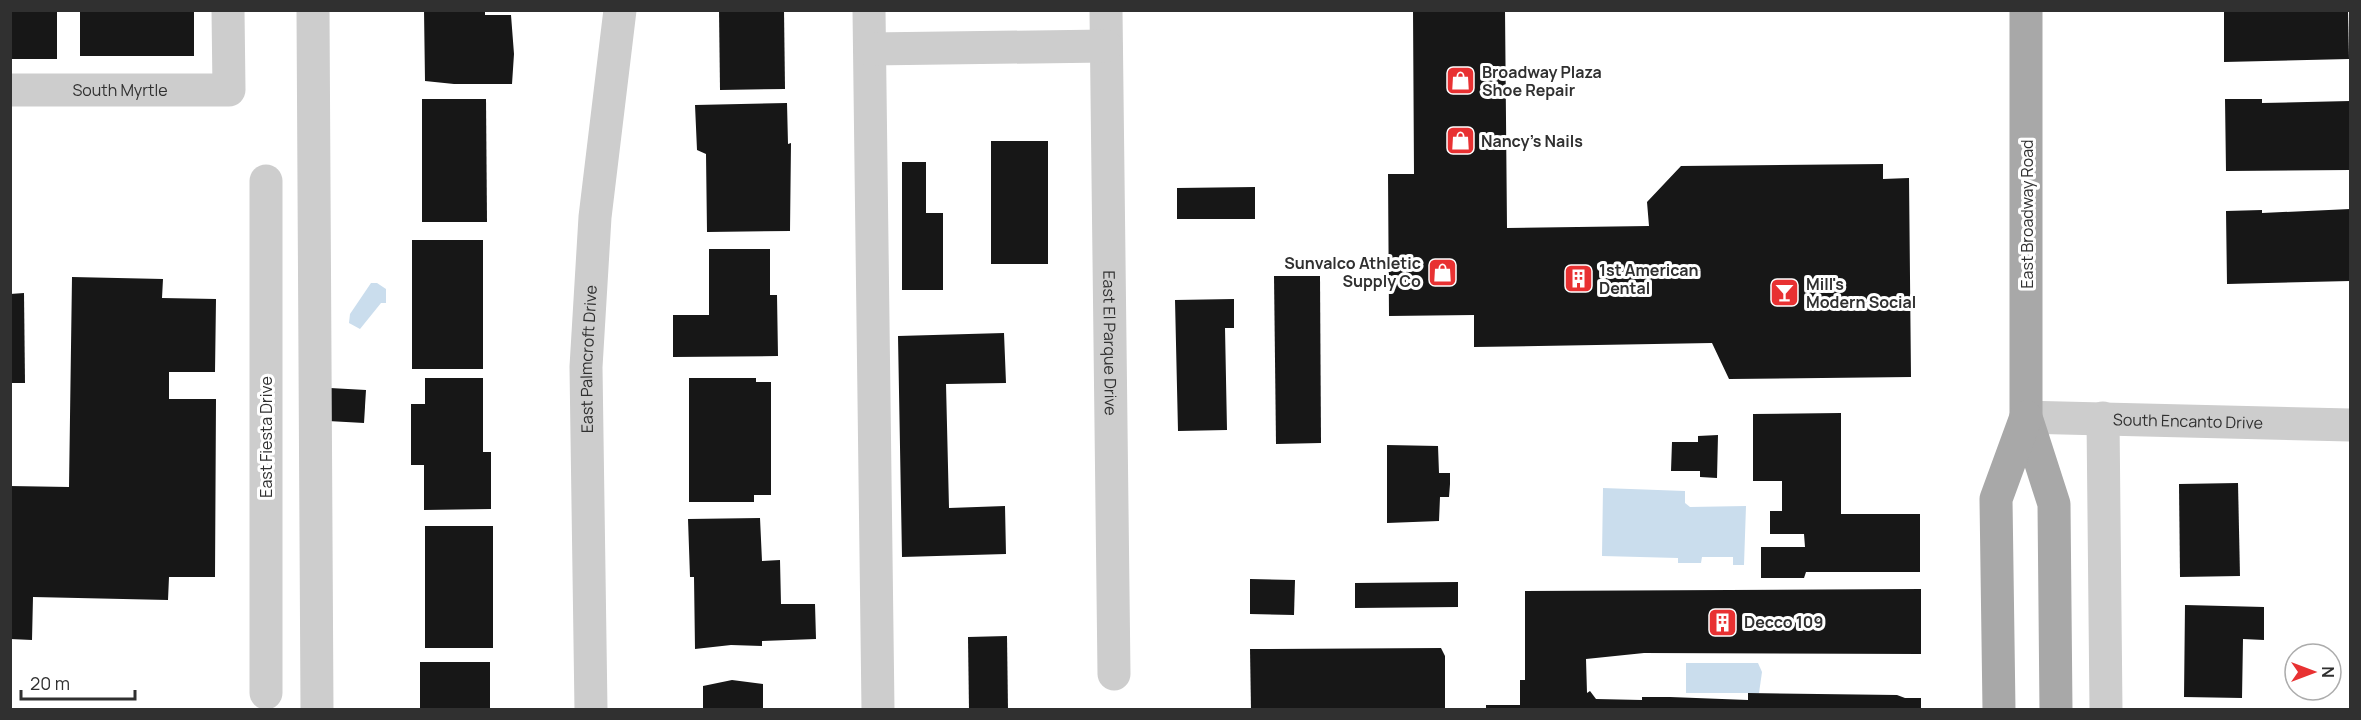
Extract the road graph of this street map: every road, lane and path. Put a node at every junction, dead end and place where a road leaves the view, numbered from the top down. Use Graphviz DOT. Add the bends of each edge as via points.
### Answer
graph roads {
  1 [pos="228,10"];
  2 [pos="313,10"];
  3 [pos="620,10"];
  4 [pos="869,10"];
  5 [pos="1106,10"];
  6 [pos="2026,10"];
  7 [pos="1106,46"];
  8 [pos="870,49"];
  9 [pos="10,90"];
  10 [pos="266,181"];
  11 [pos="2026,417"];
  12 [pos="2103,418"];
  13 [pos="2350,425"];
  14 [pos="1114,674"];
  15 [pos="266,693"];
  16 [pos="316,710"];
  17 [pos="591,710"];
  18 [pos="878,710"];
  19 [pos="1999,710"];
  20 [pos="2056,710"];
  21 [pos="2106,710"];
  1 -- 9 [label="street, South Myrtle" via="229,90"];
  2 -- 16 [label="street"];
  3 -- 17 [label="street, East Palmcroft Drive" via="595,217 586,367"];
  4 -- 8 [label="street"];
  5 -- 7 [label="street, East El Parque Drive"];
  6 -- 11 [label="main road, East Broadway Road"];
  7 -- 8 [label="street"];
  7 -- 14 [label="street, East El Parque Drive"];
  8 -- 18 [label="street"];
  10 -- 15 [label="street, East Fiesta Drive"];
  11 -- 12 [label="street, South Encanto Drive"];
  11 -- 19 [label="main road, East Broadway Road" via="1996,499"];
  11 -- 20 [label="main road, East Broadway Road" via="2054,504"];
  12 -- 13 [label="street, South Encanto Drive"];
  12 -- 21 [label="street"];
}
